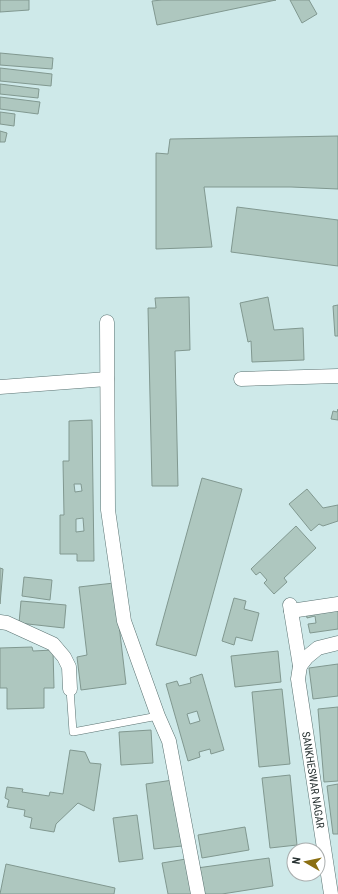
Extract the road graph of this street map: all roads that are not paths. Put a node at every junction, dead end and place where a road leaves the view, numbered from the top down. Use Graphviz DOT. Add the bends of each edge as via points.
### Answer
graph roads {
  1 [pos="107,322"];
  2 [pos="338,376"];
  3 [pos="107,379"];
  4 [pos="241,379"];
  5 [pos="0,387"];
  6 [pos="338,604"];
  7 [pos="0,622"];
  8 [pos="338,644"];
  9 [pos="300,666"];
  10 [pos="70,689"];
  11 [pos="158,716"];
  12 [pos="198,894"];
  13 [pos="331,894"];
  1 -- 3 [label="street"];
  2 -- 4 [label="street"];
  3 -- 5 [label="street"];
  3 -- 11 [label="street" via="108,510 124,621"];
  6 -- 9 [label="street, SANKHESWAR NAGAR" via="290,608"];
  7 -- 10 [label="street" via="53,644 64,656 69,667"];
  8 -- 9 [label="street" via="318,648"];
  9 -- 13 [label="street, SANKHESWAR NAGAR" via="298,679"];
  10 -- 11 [label="lane" via="73,732"];
  11 -- 12 [label="street" via="169,741"];
}
